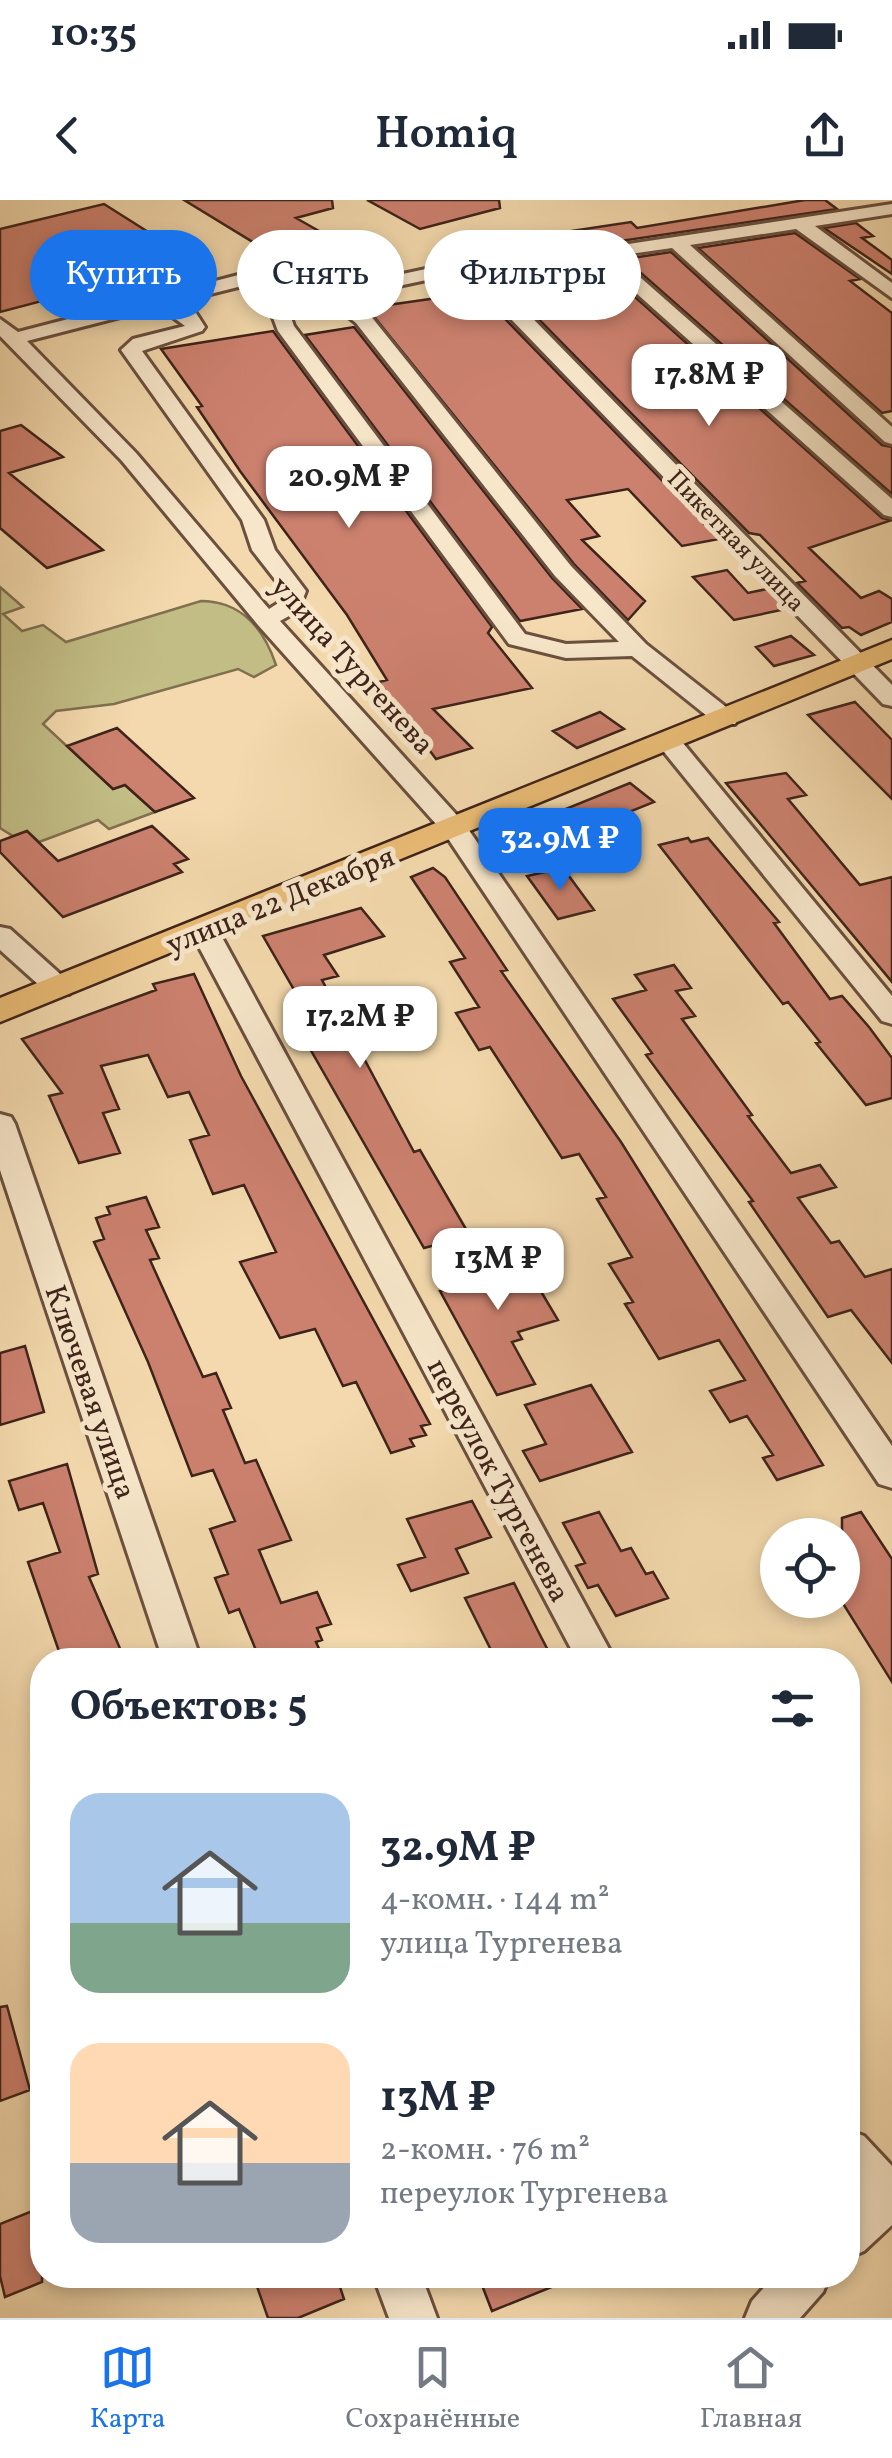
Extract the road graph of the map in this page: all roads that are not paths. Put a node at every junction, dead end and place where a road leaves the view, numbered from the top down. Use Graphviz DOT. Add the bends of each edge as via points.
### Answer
graph roads {
  1 [pos="892,209"];
  2 [pos="800,223"];
  3 [pos="676,242"];
  4 [pos="641,247"];
  5 [pos="424,274"];
  6 [pos="405,278"];
  7 [pos="641,288"];
  8 [pos="892,292"];
  9 [pos="67,320"];
  10 [pos="192,320"];
  11 [pos="281,320"];
  12 [pos="364,320"];
  13 [pos="523,320"];
  14 [pos="7,332"];
  15 [pos="892,438"];
  16 [pos="892,480"];
  17 [pos="861,486"];
  18 [pos="892,510"];
  19 [pos="266,620"];
  20 [pos="638,649"];
  21 [pos="892,649"];
  22 [pos="857,663"];
  23 [pos="892,699"];
  24 [pos="726,719"];
  25 [pos="668,742"];
  26 [pos="456,830"];
  27 [pos="204,930"];
  28 [pos="0,935"];
  29 [pos="59,988"];
  30 [pos="0,1012"];
  31 [pos="892,1015"];
  32 [pos="0,1124"];
  33 [pos="892,1474"];
  34 [pos="178,1648"];
  35 [pos="590,1648"];
  36 [pos="860,2164"];
  37 [pos="890,2194"];
  38 [pos="860,2223"];
  39 [pos="402,2288"];
  40 [pos="795,2288"];
  41 [pos="412,2318"];
  42 [pos="769,2318"];
  1 -- 2 [label="street"];
  2 -- 3 [label="street"];
  2 -- 8 [label="street"];
  3 -- 4 [label="street"];
  3 -- 15 [label="street"];
  5 -- 6 [label="street"];
  7 -- 17 [label="street"];
  9 -- 14 [label="street"];
  10 -- 19 [label="street" via="190,332 132,350 253,520 268,562 295,591 290,606"];
  11 -- 20 [label="street" via="517,639 566,651"];
  12 -- 20 [label="street" via="563,571"];
  13 -- 22 [label="street, Пикетная улица"];
  14 -- 19 [label="street, улица Тургенева" via="129,458"];
  16 -- 17 [label="street"];
  17 -- 18 [label="street"];
  19 -- 26 [label="street, улица Тургенева"];
  20 -- 24 [label="street"];
  21 -- 22 [label="main road, улица 22 Декабря"];
  22 -- 23 [label="street, Пикетная улица"];
  22 -- 24 [label="main road, улица 22 Декабря"];
  24 -- 25 [label="main road, улица 22 Декабря"];
  25 -- 26 [label="main road, улица 22 Декабря"];
  25 -- 31 [label="street"];
  26 -- 27 [label="main road, улица 22 Декабря"];
  26 -- 33 [label="street, улица Тургенева"];
  27 -- 29 [label="main road, улица 22 Декабря"];
  27 -- 35 [label="street, переулок Тургенева"];
  28 -- 29 [label="street"];
  29 -- 30 [label="main road, улица 22 Декабря"];
  32 -- 34 [label="street, Ключевая улица"];
  36 -- 37 [label="street"];
  37 -- 38 [label="street"];
  39 -- 41 [label="street"];
  40 -- 42 [label="street"];
}
